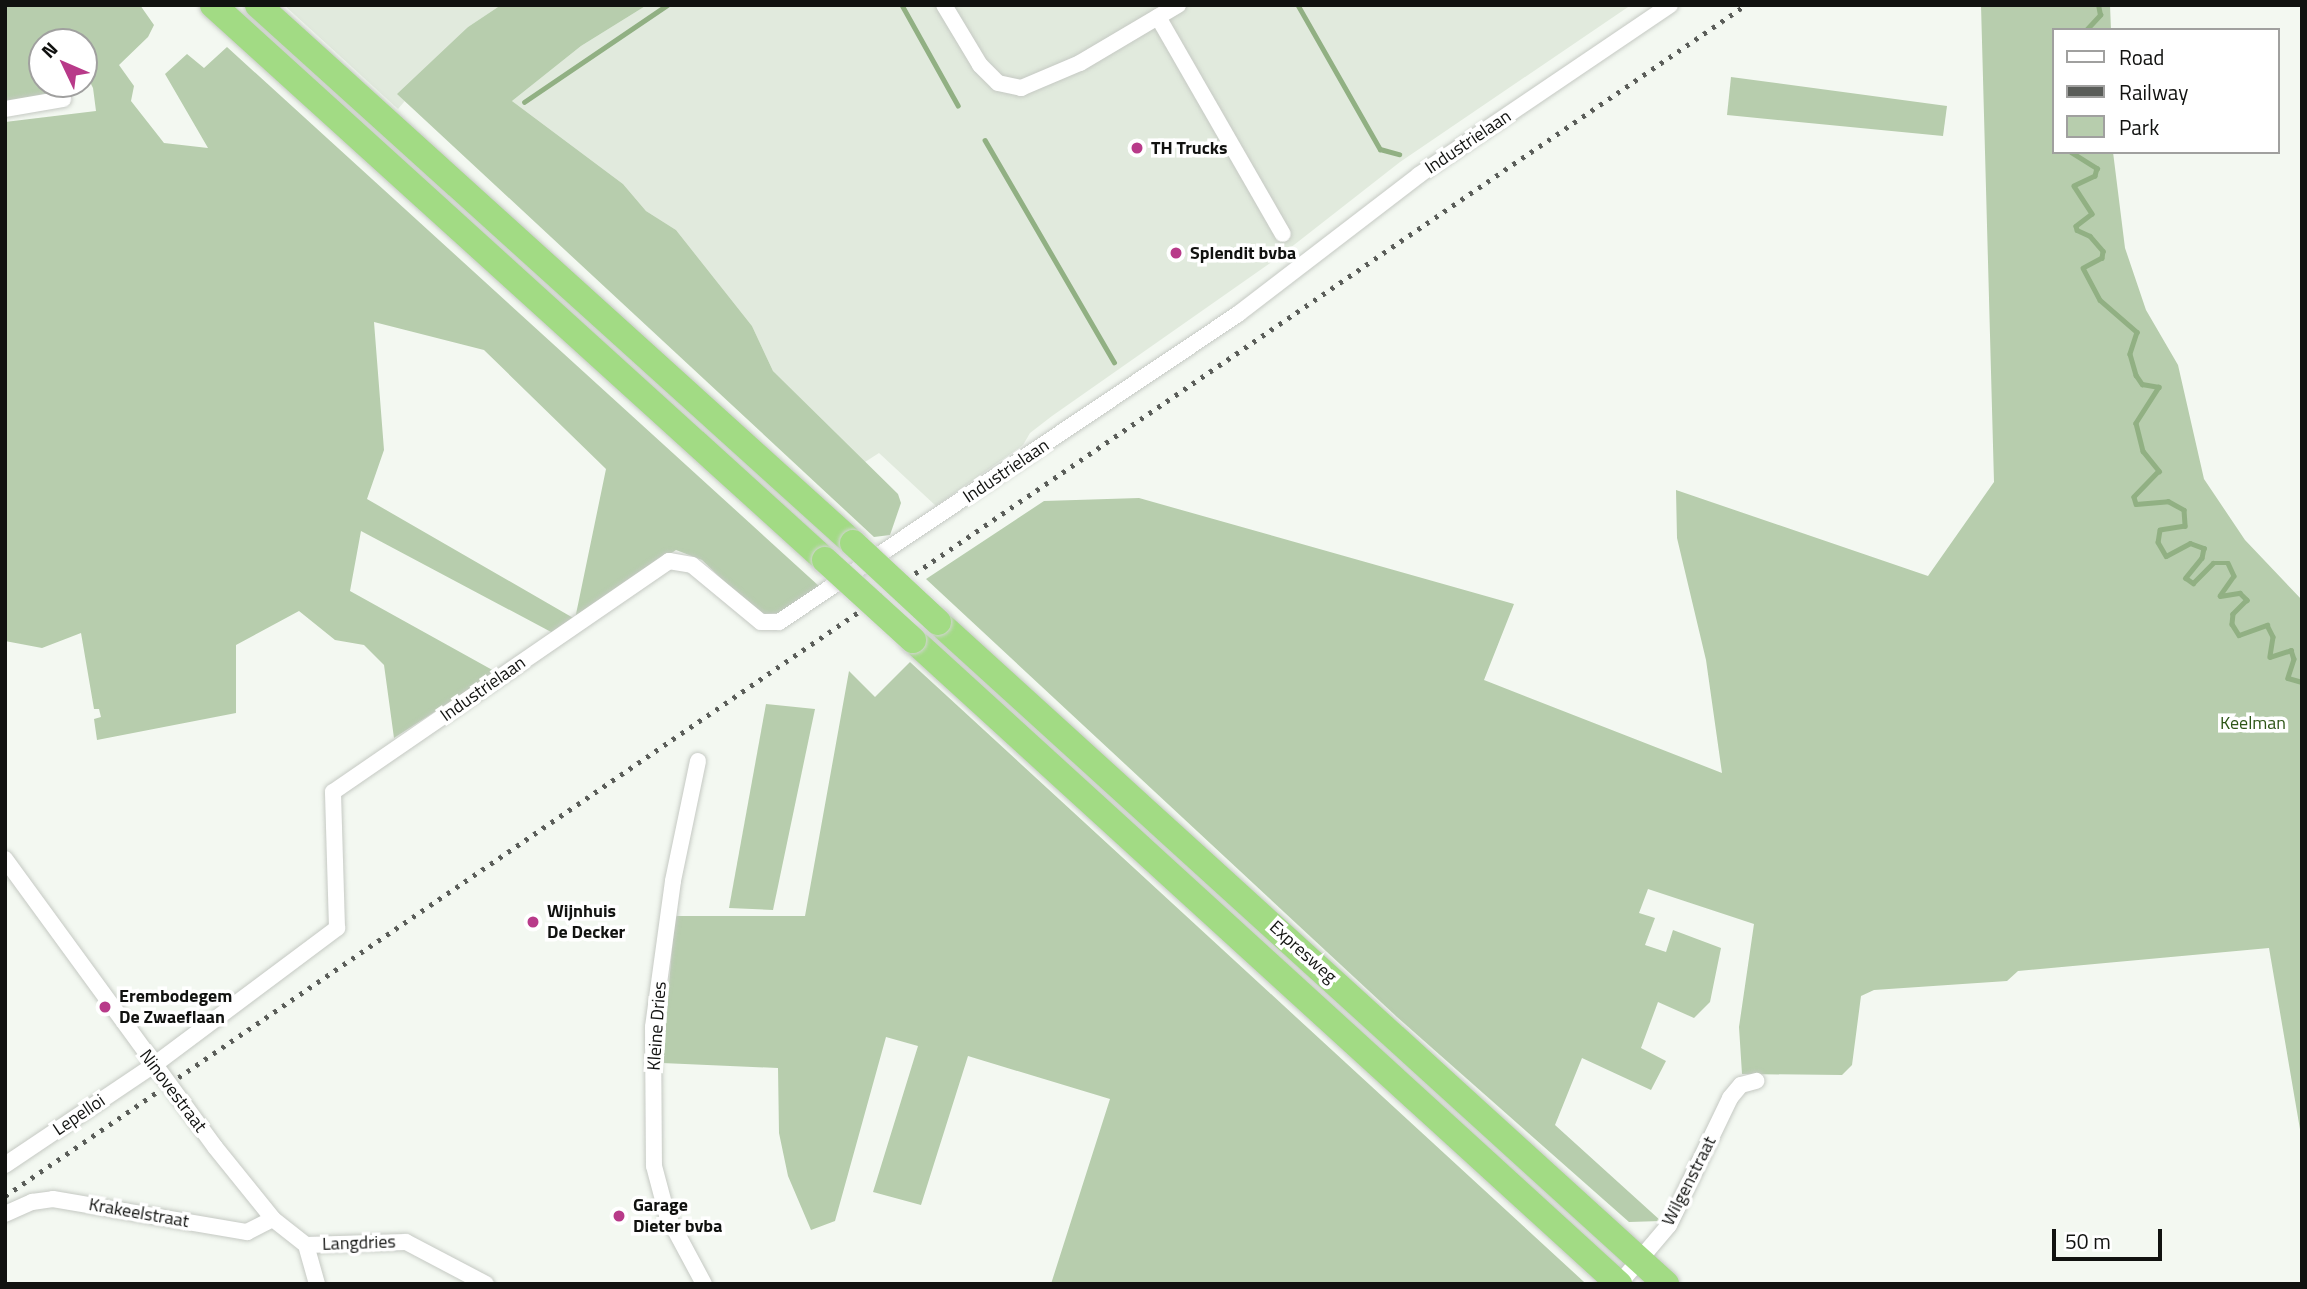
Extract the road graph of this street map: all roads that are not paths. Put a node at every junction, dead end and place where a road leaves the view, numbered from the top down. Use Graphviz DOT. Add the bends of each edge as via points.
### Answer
graph roads {
  1 [pos="213,5"];
  2 [pos="258,5"];
  3 [pos="944,5"];
  4 [pos="1178,5"];
  5 [pos="1670,5"];
  6 [pos="1158,17"];
  7 [pos="64,99"];
  8 [pos="5,109"];
  9 [pos="1283,234"];
  10 [pos="698,761"];
  11 [pos="334,792"];
  12 [pos="5,859"];
  13 [pos="154,1065"];
  14 [pos="1756,1081"];
  15 [pos="5,1165"];
  16 [pos="5,1214"];
  17 [pos="273,1219"];
  18 [pos="306,1245"];
  19 [pos="1640,1260"];
  20 [pos="317,1284"];
  21 [pos="486,1284"];
  22 [pos="704,1284"];
  23 [pos="1619,1284"];
  24 [pos="1666,1284"];
  1 -- 23 [label="highway, Expresweg, bridge"];
  2 -- 19 [label="highway, Expresweg, bridge"];
  3 -- 6 [label="street" via="980,65 998,83 1021,88 1080,63"];
  4 -- 6 [label="street"];
  5 -- 11 [label="street, Industrielaan" via="1419,175 1238,314 779,622 761,622 692,565 668,561"];
  6 -- 9 [label="street"];
  7 -- 8 [label="street"];
  10 -- 22 [label="street, Kleine Dries" via="673,881 653,1027 654,1152 667,1215"];
  11 -- 13 [label="street, Lepelloi" via="337,928"];
  12 -- 13 [label="street, Ninovestraat"];
  13 -- 15 [label="street, Lepelloi"];
  13 -- 17 [label="street, Ninovestraat"];
  14 -- 19 [label="street, Wilgenstraat" via="1741,1084 1730,1098 1669,1225"];
  16 -- 17 [label="street, Krakeelstraat" via="53,1199 247,1231"];
  17 -- 18 [label="street, Ninovestraat"];
  18 -- 20 [label="street"];
  18 -- 21 [label="street, Langdries" via="406,1242"];
  19 -- 23 [label="street, Wilgenstraat"];
  19 -- 24 [label="highway, Expresweg"];
}
